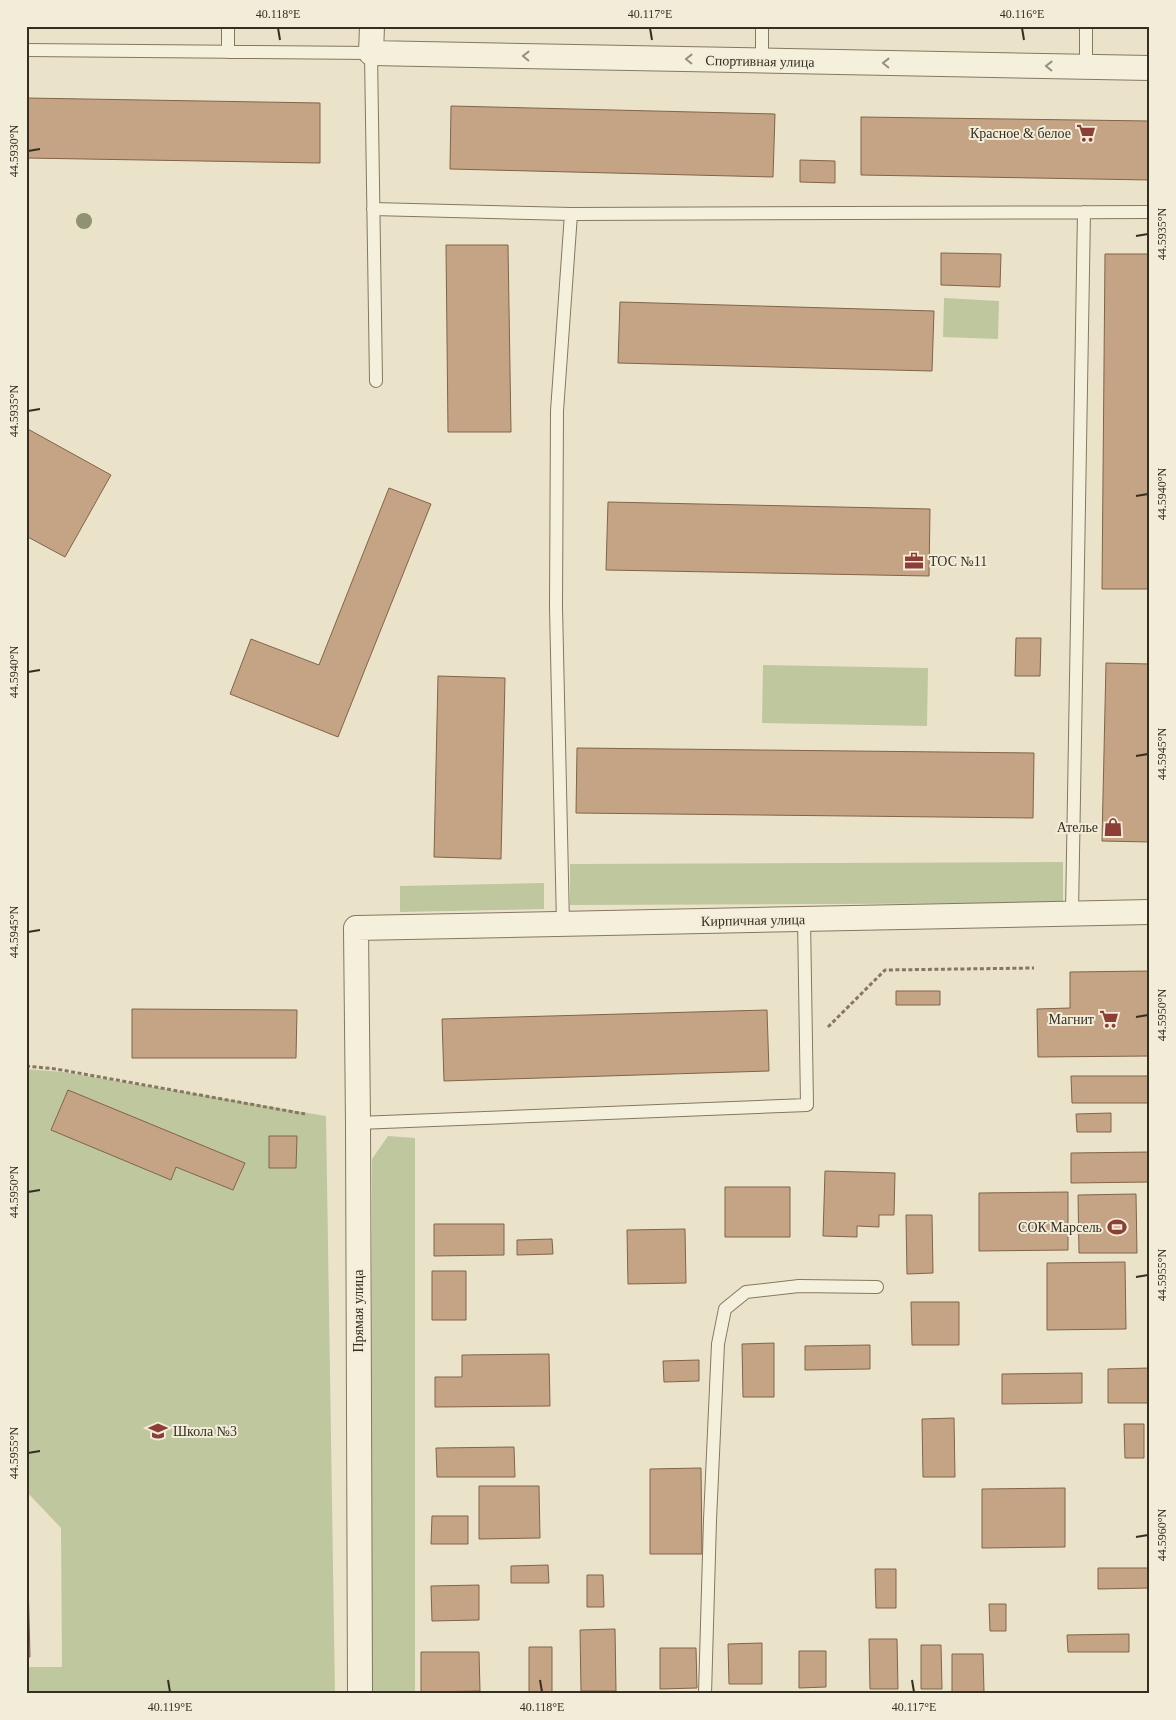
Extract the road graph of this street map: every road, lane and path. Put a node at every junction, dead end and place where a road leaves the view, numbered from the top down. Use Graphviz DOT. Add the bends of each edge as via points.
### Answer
graph roads {
  1 [pos="228,26"];
  2 [pos="372,26"];
  3 [pos="762,26"];
  4 [pos="1086,26"];
  5 [pos="26,50"];
  6 [pos="228,52"];
  7 [pos="371,53"];
  8 [pos="762,61"];
  9 [pos="1086,67"];
  10 [pos="1150,68"];
  11 [pos="373,209"];
  12 [pos="1084,212"];
  13 [pos="1150,212"];
  14 [pos="571,214"];
  15 [pos="376,381"];
  16 [pos="1150,912"];
  17 [pos="1072,913"];
  18 [pos="804,919"];
  19 [pos="563,924"];
  20 [pos="356,928"];
  21 [pos="1034,968"];
  22 [pos="806,1050"];
  23 [pos="26,1066"];
  24 [pos="305,1114"];
  25 [pos="358,1123"];
  26 [pos="877,1287"];
  27 [pos="360,1694"];
  28 [pos="705,1694"];
  1 -- 6 [label="lane"];
  2 -- 7 [label="street"];
  3 -- 8 [label="lane"];
  4 -- 9 [label="lane"];
  5 -- 6 [label="lane"];
  6 -- 7 [label="lane"];
  8 -- 7 [label="street, Спортивная улица, one-way"];
  7 -- 11 [label="lane"];
  9 -- 8 [label="street, Спортивная улица, one-way"];
  9 -- 10 [label="street, Спортивная улица"];
  11 -- 14 [label="lane"];
  11 -- 15 [label="lane"];
  12 -- 13 [label="lane"];
  12 -- 14 [label="lane"];
  12 -- 17 [label="lane"];
  14 -- 19 [label="lane" via="557,411 556,607"];
  16 -- 17 [label="street, Кирпичная улица"];
  17 -- 18 [label="street, Кирпичная улица"];
  18 -- 19 [label="street, Кирпичная улица"];
  18 -- 22 [label="lane"];
  19 -- 20 [label="street, Кирпичная улица"];
  20 -- 25 [label="street, Прямая улица"];
  21 -- 22 [label="path" via="885,970"];
  22 -- 25 [label="lane" via="807,1105"];
  23 -- 24 [label="path"];
  25 -- 27 [label="street, Прямая улица"];
  26 -- 28 [label="lane" via="799,1286 746,1292 725,1309 718,1344"];
}
